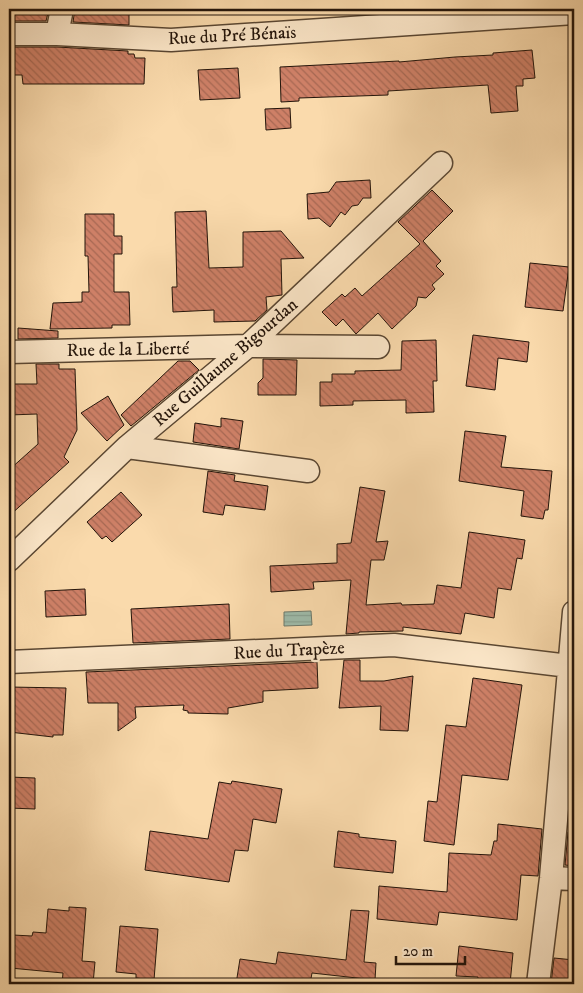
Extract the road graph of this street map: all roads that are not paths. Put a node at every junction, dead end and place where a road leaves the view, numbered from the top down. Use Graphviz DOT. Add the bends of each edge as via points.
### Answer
graph roads {
  1 [pos="62,9"];
  2 [pos="574,12"];
  3 [pos="9,34"];
  4 [pos="57,34"];
  5 [pos="441,164"];
  6 [pos="248,346"];
  7 [pos="378,347"];
  8 [pos="9,352"];
  9 [pos="127,447"];
  10 [pos="308,471"];
  11 [pos="9,560"];
  12 [pos="574,612"];
  13 [pos="9,662"];
  14 [pos="569,666"];
  15 [pos="551,878"];
  16 [pos="574,879"];
  17 [pos="538,984"];
  1 -- 4 [label="street"];
  2 -- 4 [label="street, Rue du Pré Bénaïs" via="171,40"];
  3 -- 4 [label="street, Rue du Pré Bénaïs"];
  5 -- 6 [label="street, Rue Guillaume Bigourdan"];
  6 -- 7 [label="street, Rue de la Liberté"];
  6 -- 8 [label="street, Rue de la Liberté"];
  6 -- 9 [label="street, Rue Guillaume Bigourdan"];
  9 -- 10 [label="street"];
  9 -- 11 [label="street, Rue Guillaume Bigourdan"];
  12 -- 14 [label="street"];
  13 -- 14 [label="street, Rue du Trapèze" via="394,645"];
  14 -- 15 [label="street"];
  15 -- 16 [label="street"];
  15 -- 17 [label="street"];
}
